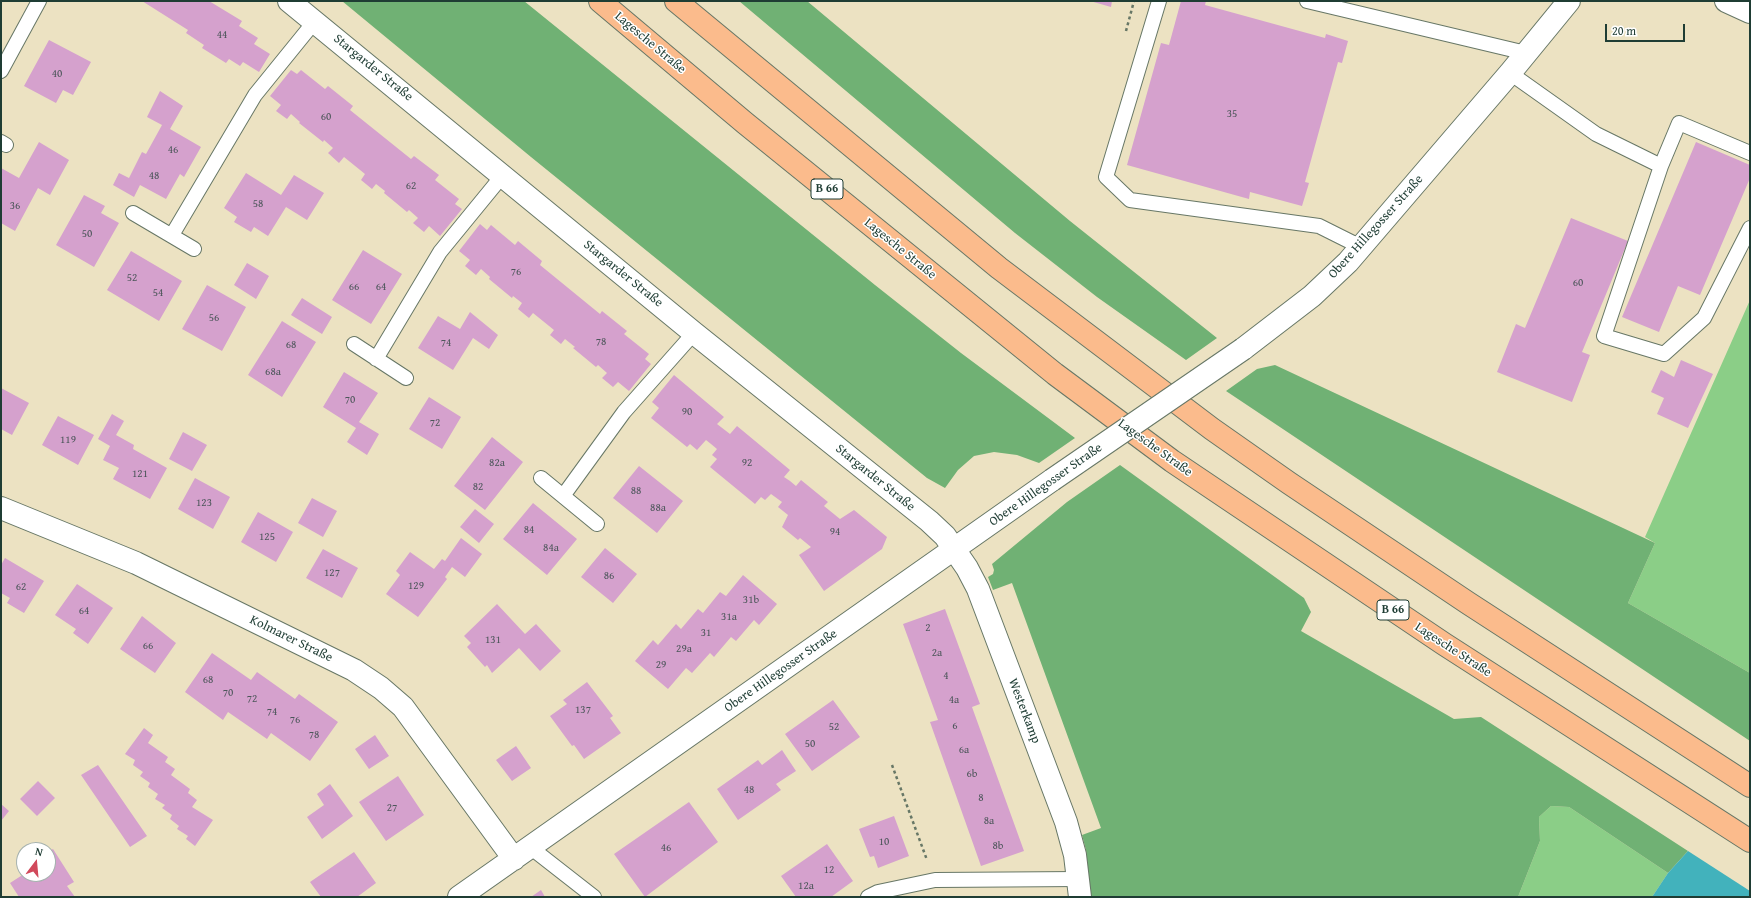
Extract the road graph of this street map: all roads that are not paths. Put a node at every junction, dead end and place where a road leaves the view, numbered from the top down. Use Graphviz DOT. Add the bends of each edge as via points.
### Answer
graph roads {
  1 [pos="39,1"];
  2 [pos="289,1"];
  3 [pos="600,1"];
  4 [pos="676,1"];
  5 [pos="1159,1"];
  6 [pos="1307,1"];
  7 [pos="1569,1"];
  8 [pos="1726,1"];
  9 [pos="1750,12"];
  10 [pos="315,21"];
  11 [pos="1526,53"];
  12 [pos="1,70"];
  13 [pos="1510,72"];
  14 [pos="1750,153"];
  15 [pos="1660,166"];
  16 [pos="503,175"];
  17 [pos="133,213"];
  18 [pos="1750,228"];
  19 [pos="172,235"];
  20 [pos="1361,247"];
  21 [pos="194,249"];
  22 [pos="694,333"];
  23 [pos="354,344"];
  24 [pos="376,359"];
  25 [pos="406,378"];
  26 [pos="541,478"];
  27 [pos="563,496"];
  28 [pos="1,508"];
  29 [pos="597,524"];
  30 [pos="954,549"];
  31 [pos="1716,763"];
  32 [pos="1750,782"];
  33 [pos="1750,786"];
  34 [pos="1746,840"];
  35 [pos="522,853"];
  36 [pos="1079,888"];
  37 [pos="459,897"];
  38 [pos="594,897"];
  39 [pos="868,897"];
  1 -- 12 [label="lane"];
  2 -- 10 [label="street, Stargarder Straße"];
  3 -- 34 [label="highway, Lagesche Straße / B 66" via="745,123 1055,374 1172,461 1444,644"];
  4 -- 31 [label="highway" via="999,268 1212,429 1468,603"];
  5 -- 20 [label="lane" via="1106,177 1130,200 1319,226"];
  6 -- 11 [label="lane"];
  7 -- 11 [label="street, Obere Hillegosser Straße"];
  8 -- 9 [label="street"];
  10 -- 16 [label="street, Stargarder Straße"];
  10 -- 19 [label="lane" via="256,95"];
  11 -- 13 [label="street, Obere Hillegosser Straße"];
  13 -- 15 [label="lane" via="1596,134"];
  13 -- 20 [label="street, Obere Hillegosser Straße"];
  14 -- 15 [label="lane" via="1679,123"];
  15 -- 18 [label="lane" via="1604,336 1664,354 1704,318"];
  16 -- 22 [label="street, Stargarder Straße"];
  16 -- 24 [label="lane" via="440,252"];
  17 -- 19 [label="lane"];
  19 -- 21 [label="lane"];
  20 -- 30 [label="street, Obere Hillegosser Straße, bridge" via="1312,296 1243,349"];
  22 -- 27 [label="lane" via="624,412"];
  22 -- 30 [label="street, Stargarder Straße" via="929,521"];
  23 -- 24 [label="lane"];
  24 -- 25 [label="lane"];
  26 -- 27 [label="lane"];
  27 -- 29 [label="lane"];
  28 -- 35 [label="street, Kolmarer Straße" via="136,563 354,670 403,707"];
  30 -- 35 [label="street, Obere Hillegosser Straße"];
  30 -- 36 [label="street, Westerkamp" via="978,589 1066,822"];
  31 -- 32 [label="highway"];
  31 -- 33 [label="highway"];
  35 -- 37 [label="street, Obere Hillegosser Straße"];
  35 -- 38 [label="lane"];
  36 -- 39 [label="lane, Westerkamp" via="935,880 878,892"];
}
